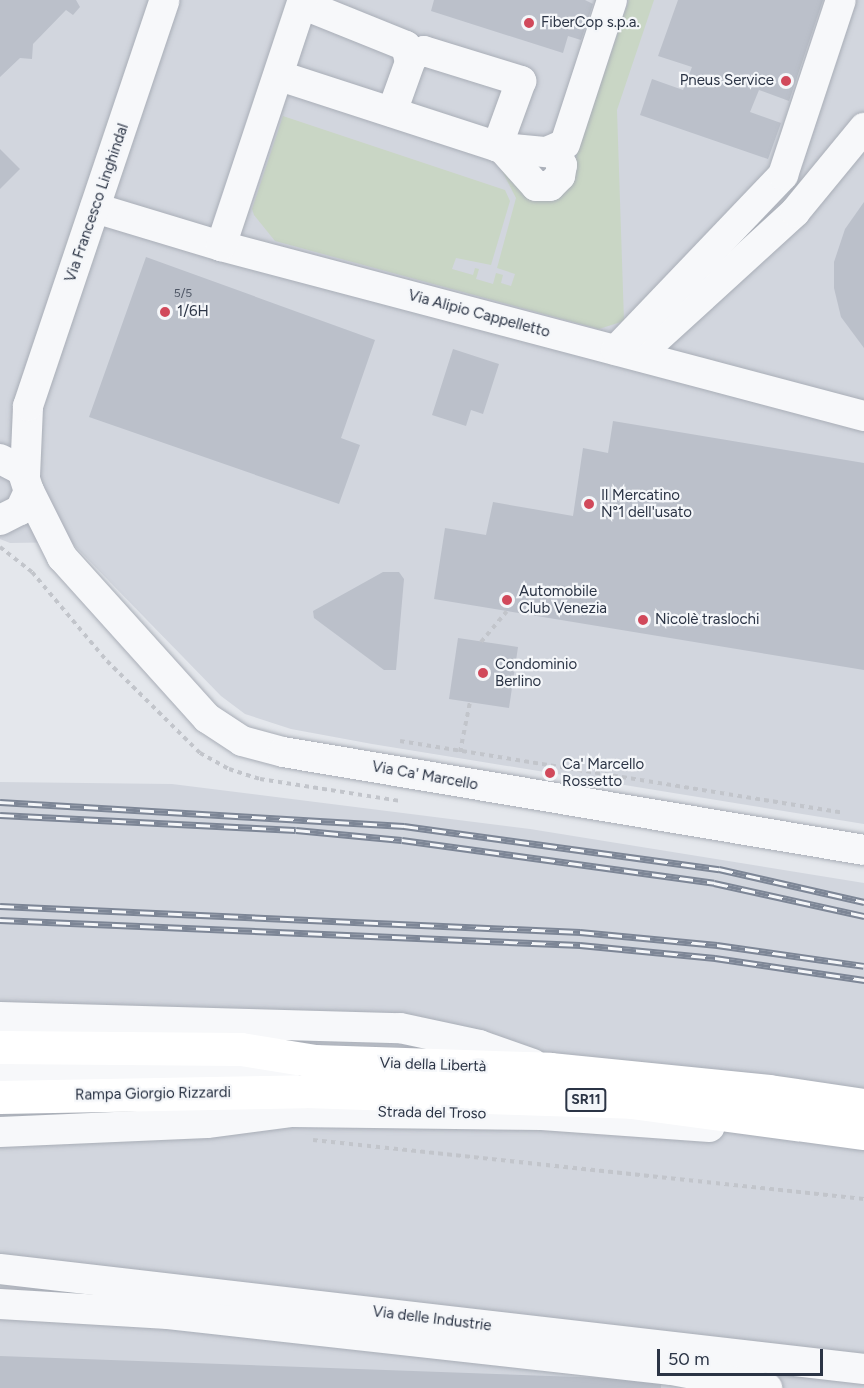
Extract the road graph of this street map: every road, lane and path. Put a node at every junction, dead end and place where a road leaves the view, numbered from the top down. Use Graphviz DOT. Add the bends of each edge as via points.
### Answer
graph roads {
  1 [pos="165,0"];
  2 [pos="612,0"];
  3 [pos="841,0"];
  4 [pos="303,2"];
  5 [pos="410,57"];
  6 [pos="280,76"];
  7 [pos="392,112"];
  8 [pos="864,128"];
  9 [pos="500,148"];
  10 [pos="95,208"];
  11 [pos="221,246"];
  12 [pos="655,340"];
  13 [pos="616,350"];
  14 [pos="28,406"];
  15 [pos="864,416"];
  16 [pos="0,441"];
  17 [pos="0,459"];
  18 [pos="27,483"];
  19 [pos="0,529"];
  20 [pos="62,557"];
  21 [pos="507,611"];
  22 [pos="481,642"];
  23 [pos="107,661"];
  24 [pos="470,702"];
  25 [pos="400,741"];
  26 [pos="460,752"];
  27 [pos="843,813"];
  28 [pos="864,850"];
  29 [pos="0,1017"];
  30 [pos="0,1047"];
  31 [pos="550,1069"];
  32 [pos="0,1073"];
  33 [pos="310,1076"];
  34 [pos="0,1097"];
  35 [pos="864,1104"];
  36 [pos="0,1132"];
  37 [pos="864,1133"];
  38 [pos="301,1139"];
  39 [pos="864,1145"];
  40 [pos="864,1199"];
  41 [pos="0,1269"];
  42 [pos="0,1304"];
  43 [pos="864,1368"];
  44 [pos="767,1388"];
  1 -- 10 [label="street, Via Francesco Linghindal"];
  2 -- 9 [label="street" via="565,144 549,151 559,157 562,171 556,181 543,187 531,183"];
  3 -- 13 [label="street" via="783,175"];
  4 -- 5 [label="street" via="402,42"];
  4 -- 6 [label="street"];
  5 -- 7 [label="street"];
  5 -- 9 [label="street" via="424,51 521,81"];
  6 -- 7 [label="street"];
  6 -- 11 [label="street"];
  7 -- 9 [label="street"];
  8 -- 12 [label="street" via="795,212"];
  10 -- 11 [label="street, Via Alipio Cappelletto"];
  10 -- 14 [label="street, Via Francesco Linghindal"];
  11 -- 13 [label="street, Via Alipio Cappelletto"];
  13 -- 15 [label="street, Via Alipio Cappelletto"];
  14 -- 16 [label="street, Via Francesco Linghindal"];
  14 -- 18 [label="street, Via Francesco Linghindal"];
  17 -- 18 [label="street" via="11,461"];
  18 -- 19 [label="street" via="20,510"];
  18 -- 20 [label="street, Via Ca' Marcello"];
  19 -- 20 [label="street, Via Ca' Marcello"];
  19 -- 23 [label="path"];
  20 -- 28 [label="street, Via Ca' Marcello" via="207,718 242,741 283,752"];
  21 -- 22 [label="path"];
  24 -- 26 [label="path"];
  25 -- 26 [label="path"];
  26 -- 27 [label="path"];
  29 -- 31 [label="street" via="400,1029 479,1045"];
  30 -- 33 [label="highway, Via della Libertà" via="241,1049"];
  31 -- 33 [label="highway, Via della Libertà / SR11"];
  31 -- 35 [label="highway, Via della Libertà / SR11"];
  32 -- 33 [label="street" via="233,1069"];
  33 -- 34 [label="highway, Rampa Giorgio Rizzardi"];
  33 -- 37 [label="highway, Via della Libertà / SR11" via="631,1102"];
  36 -- 39 [label="street, Strada del Troso" via="207,1123 292,1112 398,1112 624,1120"];
  38 -- 40 [label="path"];
  41 -- 43 [label="street, Via delle Industrie"];
  42 -- 44 [label="street" via="191,1316 672,1370"];
}
